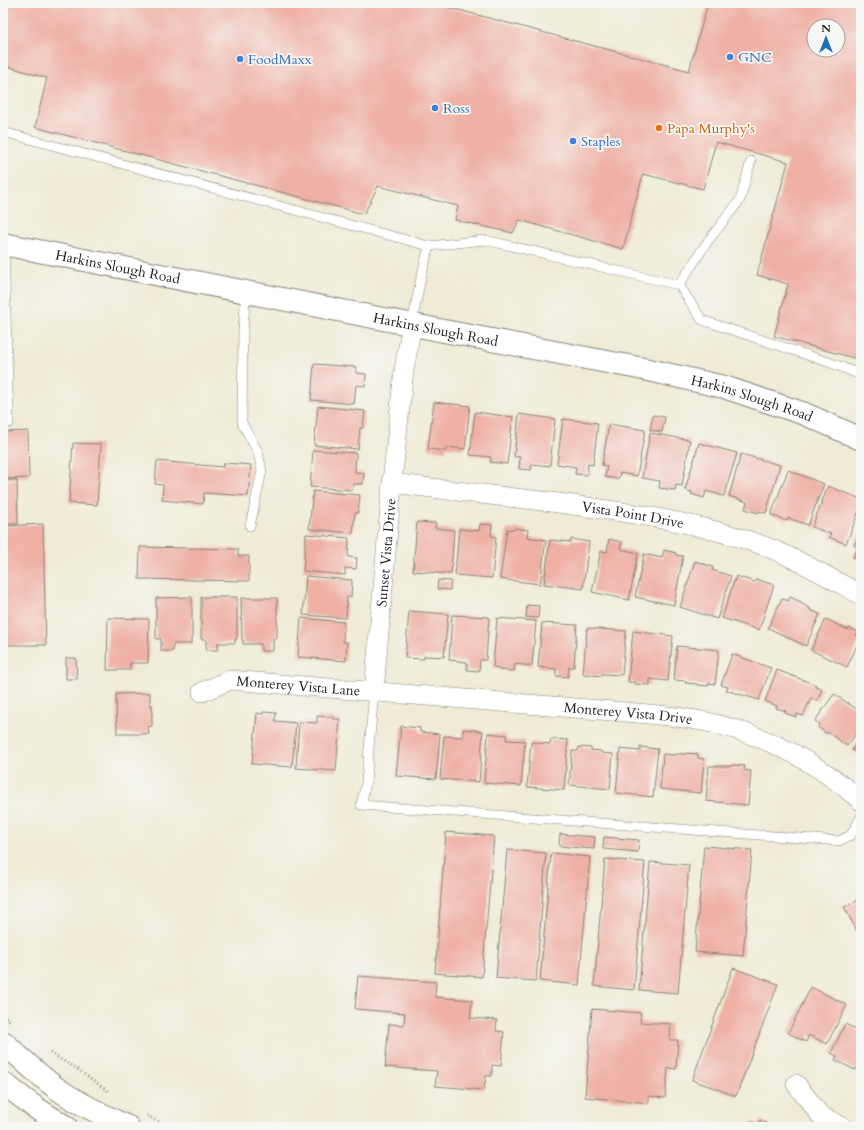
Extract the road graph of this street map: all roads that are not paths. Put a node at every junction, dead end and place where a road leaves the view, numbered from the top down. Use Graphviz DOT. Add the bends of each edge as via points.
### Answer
graph roads {
  1 [pos="3,132"];
  2 [pos="751,160"];
  3 [pos="3,244"];
  4 [pos="429,246"];
  5 [pos="679,285"];
  6 [pos="246,291"];
  7 [pos="412,324"];
  8 [pos="861,375"];
  9 [pos="9,423"];
  10 [pos="861,439"];
  11 [pos="392,483"];
  12 [pos="250,526"];
  13 [pos="861,595"];
  14 [pos="374,691"];
  15 [pos="202,692"];
  16 [pos="861,801"];
  17 [pos="861,817"];
  18 [pos="3,1042"];
  19 [pos="3,1083"];
  20 [pos="796,1084"];
  21 [pos="137,1121"];
  22 [pos="66,1127"];
  23 [pos="843,1127"];
  1 -- 4 [label="lane"];
  2 -- 5 [label="lane" via="740,200 708,241"];
  3 -- 6 [label="main road, Harkins Slough Road"];
  3 -- 9 [label="lane"];
  4 -- 5 [label="lane" via="485,240"];
  4 -- 7 [label="lane"];
  5 -- 8 [label="lane" via="702,320"];
  6 -- 7 [label="main road, Harkins Slough Road"];
  6 -- 12 [label="lane" via="242,423 258,452 262,471"];
  7 -- 10 [label="main road, Harkins Slough Road" via="724,387 805,414"];
  7 -- 11 [label="street, Sunset Vista Drive" via="404,370"];
  11 -- 13 [label="street, Vista Point Drive" via="617,510 705,528 772,549 819,571"];
  11 -- 14 [label="street, Sunset Vista Drive"];
  14 -- 15 [label="street, Monterey Vista Lane" via="230,680"];
  14 -- 16 [label="street, Monterey Vista Drive" via="637,712 707,722 778,745 827,774"];
  14 -- 17 [label="lane, Sunset Vista Drive" via="366,783 361,805 839,841 851,835"];
  18 -- 21 [label="main road" via="61,1092 86,1107"];
  19 -- 22 [label="main road"];
  20 -- 23 [label="street" via="821,1116"];
}
